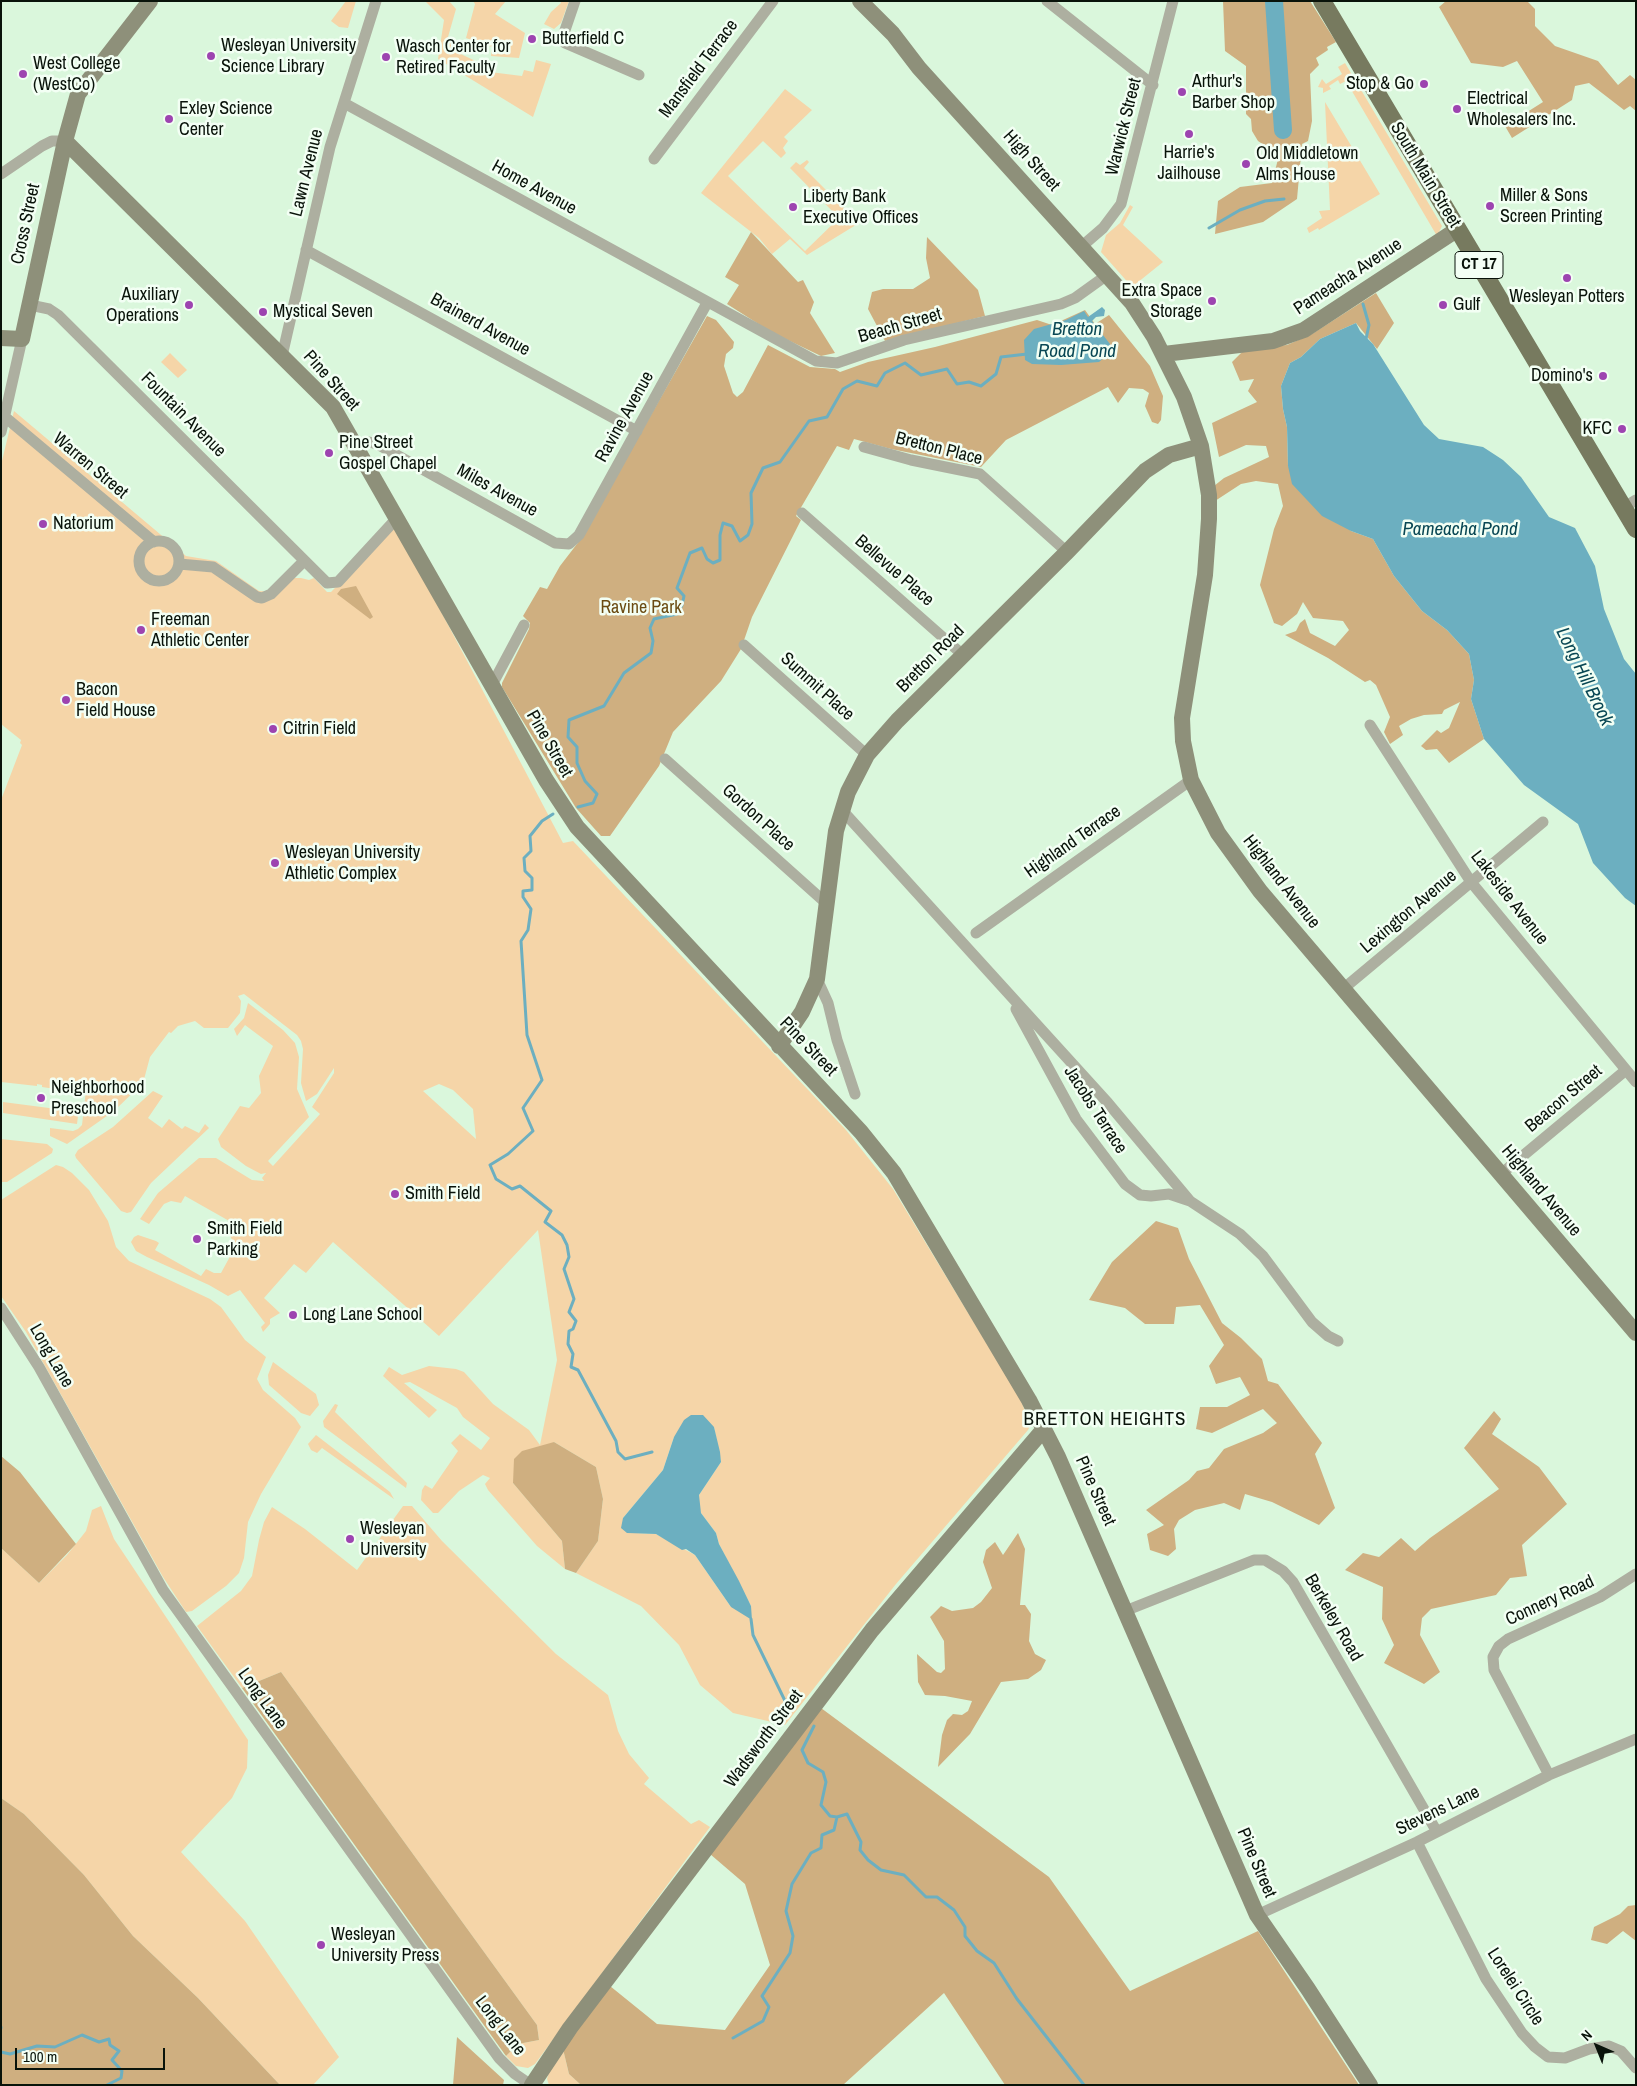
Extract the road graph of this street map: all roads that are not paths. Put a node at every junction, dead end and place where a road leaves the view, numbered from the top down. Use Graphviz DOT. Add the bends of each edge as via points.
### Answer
graph roads {
  1 [pos="150,1"];
  2 [pos="376,1"];
  3 [pos="575,1"];
  4 [pos="773,1"];
  5 [pos="860,1"];
  6 [pos="1046,1"];
  7 [pos="1174,1"];
  8 [pos="1322,1"];
  9 [pos="639,75"];
  10 [pos="1153,85"];
  11 [pos="344,102"];
  12 [pos="65,141"];
  13 [pos="654,159"];
  14 [pos="1,174"];
  15 [pos="1458,229"];
  16 [pos="1081,246"];
  17 [pos="306,250"];
  18 [pos="1107,275"];
  19 [pos="708,303"];
  20 [pos="30,305"];
  21 [pos="1,338"];
  22 [pos="22,339"];
  23 [pos="1164,354"];
  24 [pos="282,356"];
  25 [pos="5,417"];
  26 [pos="637,431"];
  27 [pos="1,432"];
  28 [pos="356,444"];
  29 [pos="1200,446"];
  30 [pos="864,448"];
  31 [pos="1630,504"];
  32 [pos="802,513"];
  33 [pos="397,518"];
  34 [pos="1636,528"];
  35 [pos="154,542"];
  36 [pos="569,544"];
  37 [pos="1067,552"];
  38 [pos="304,561"];
  39 [pos="179,564"];
  40 [pos="524,625"];
  41 [pos="744,645"];
  42 [pos="963,655"];
  43 [pos="492,685"];
  44 [pos="1370,725"];
  45 [pos="867,755"];
  46 [pos="665,759"];
  47 [pos="1191,780"];
  48 [pos="841,809"];
  49 [pos="1543,822"];
  50 [pos="1471,882"];
  51 [pos="827,904"];
  52 [pos="976,933"];
  53 [pos="817,979"];
  54 [pos="1343,989"];
  55 [pos="1004,991"];
  56 [pos="779,1046"];
  57 [pos="1626,1070"];
  58 [pos="1636,1082"];
  59 [pos="855,1094"];
  60 [pos="1501,1174"];
  61 [pos="1190,1201"];
  62 [pos="1,1308"];
  63 [pos="1636,1333"];
  64 [pos="1338,1341"];
  65 [pos="1044,1430"];
  66 [pos="1636,1574"];
  67 [pos="1125,1611"];
  68 [pos="1636,1739"];
  69 [pos="1549,1775"];
  70 [pos="1437,1832"];
  71 [pos="1417,1842"];
  72 [pos="1256,1915"];
  73 [pos="1636,2068"];
  74 [pos="532,2085"];
  75 [pos="1370,2085"];
  1 -- 12 [label="street, Cross Street" via="82,87"];
  2 -- 11 [label="street, Lawn Avenue"];
  3 -- 9 [label="street" via="563,36 568,45"];
  4 -- 13 [label="street, Mansfield Terrace"];
  5 -- 16 [label="street, High Street"];
  6 -- 10 [label="street"];
  7 -- 10 [label="street, Warwick Street"];
  8 -- 15 [label="main road, South Main Street / CT 17"];
  10 -- 16 [label="street, Warwick Street" via="1121,204 1103,228"];
  11 -- 17 [label="street, Lawn Avenue" via="321,181"];
  11 -- 19 [label="street, Home Avenue"];
  12 -- 14 [label="street" via="52,141 42,146"];
  12 -- 20 [label="street, Cross Street"];
  12 -- 24 [label="street, Pine Street"];
  15 -- 23 [label="street, Pameacha Avenue" via="1304,330 1273,341"];
  15 -- 31 [label="main road, South Main Street / CT 17"];
  16 -- 18 [label="street, High Street"];
  17 -- 24 [label="street, Lawn Avenue"];
  17 -- 26 [label="street, Brainerd Avenue"];
  18 -- 19 [label="street, Beach Street" via="1061,304 904,340 832,363 806,358"];
  18 -- 23 [label="street, High Street" via="1144,320"];
  19 -- 26 [label="street, Ravine Avenue"];
  20 -- 22 [label="street, Cross Street"];
  20 -- 38 [label="street, Fountain Avenue" via="49,309 58,315"];
  21 -- 22 [label="street"];
  22 -- 25 [label="street, Cross Street"];
  23 -- 29 [label="street, Highland Avenue" via="1187,405"];
  24 -- 28 [label="street, Pine Street" via="333,407"];
  25 -- 27 [label="street, Cross Street"];
  25 -- 35 [label="street, Warren Street"];
  26 -- 36 [label="street, Ravine Avenue" via="579,536"];
  28 -- 33 [label="street, Pine Street"];
  28 -- 36 [label="street, Miles Avenue" via="377,444 555,543"];
  29 -- 37 [label="street, Bretton Road" via="1157,462"];
  29 -- 47 [label="street, Highland Avenue" via="1209,496 1209,519 1205,575 1182,718 1185,760"];
  30 -- 37 [label="street, Bretton Place" via="980,474"];
  31 -- 34 [label="main road, South Main Street / CT 17"];
  32 -- 42 [label="street, Bellevue Place"];
  33 -- 38 [label="street, Fountain Avenue" via="334,584 325,582"];
  33 -- 43 [label="street, Pine Street"];
  35 -- 39 [label="street, Warren Street" via="172,546 178,554"];
  35 -- 39 [label="street" via="144,548 140,558 141,569 148,578 164,580 174,574"];
  37 -- 42 [label="street, Bretton Road"];
  38 -- 39 [label="street" via="271,594 262,598 213,566"];
  40 -- 43 [label="street"];
  41 -- 45 [label="street, Summit Place"];
  42 -- 45 [label="street, Bretton Road"];
  43 -- 56 [label="street, Pine Street" via="550,787 577,827"];
  44 -- 50 [label="street, Lakeside Avenue"];
  45 -- 48 [label="street, Bretton Road"];
  46 -- 51 [label="street, Gordon Place"];
  47 -- 52 [label="street, Highland Terrace"];
  47 -- 54 [label="street, Highland Avenue" via="1218,833 1241,867"];
  48 -- 51 [label="street, Bretton Road" via="833,846"];
  48 -- 55 [label="street, Jacobs Terrace"];
  49 -- 50 [label="street, Lexington Avenue"];
  50 -- 54 [label="street, Lexington Avenue"];
  50 -- 57 [label="street, Lakeside Avenue"];
  51 -- 53 [label="street, Bretton Road"];
  53 -- 56 [label="street, Bretton Road" via="802,1012"];
  53 -- 59 [label="street" via="828,1003"];
  54 -- 60 [label="street, Highland Avenue"];
  55 -- 61 [label="street, Jacobs Terrace" via="1108,1103"];
  55 -- 61 [label="street, Jacobs Terrace" via="1076,1118 1125,1184 1140,1195 1169,1194"];
  56 -- 65 [label="street, Pine Street" via="861,1132 894,1172 1011,1368"];
  57 -- 58 [label="street, Lakeside Avenue"];
  57 -- 60 [label="street, Beacon Street"];
  60 -- 63 [label="street, Highland Avenue"];
  61 -- 64 [label="street, Jacobs Terrace" via="1240,1234 1263,1256 1312,1322"];
  62 -- 74 [label="street, Long Lane" via="39,1367 146,1564 182,1618 499,2058"];
  65 -- 67 [label="street, Pine Street" via="1076,1495"];
  65 -- 74 [label="street, Wadsworth Street" via="866,1637 570,2028"];
  66 -- 69 [label="street, Connery Road" via="1600,1597 1508,1639 1493,1657 1494,1670"];
  67 -- 70 [label="street, Berkeley Road" via="1254,1560 1265,1560 1283,1570 1293,1582"];
  67 -- 72 [label="street, Pine Street"];
  68 -- 69 [label="street, Stevens Lane"];
  69 -- 70 [label="street, Stevens Lane"];
  70 -- 71 [label="street, Stevens Lane"];
  71 -- 72 [label="street, Stevens Lane"];
  71 -- 73 [label="street, Lorelei Circle" via="1486,1980 1535,2047 1548,2057 1565,2058 1609,2046 1621,2051"];
  72 -- 75 [label="street, Pine Street"];
}
